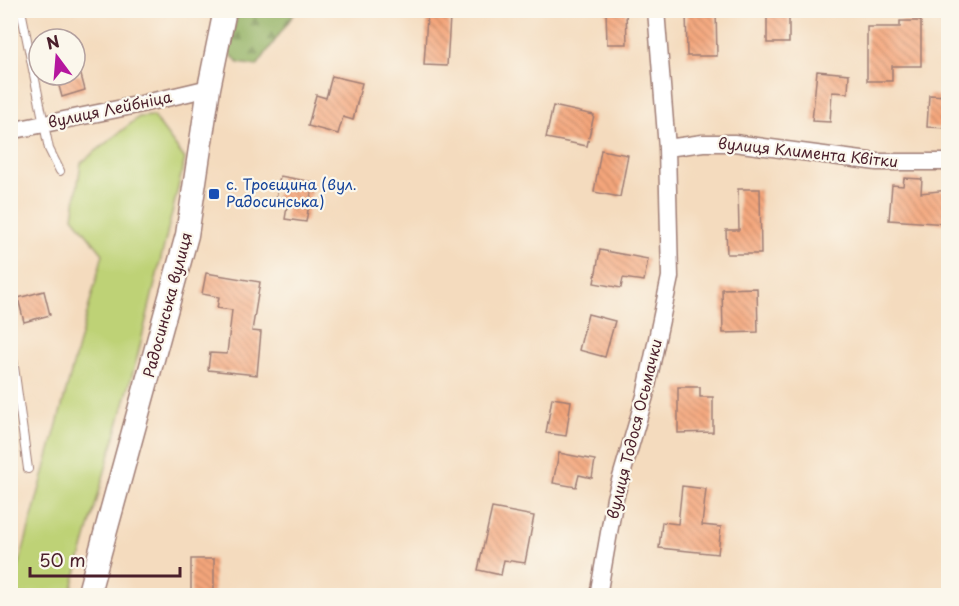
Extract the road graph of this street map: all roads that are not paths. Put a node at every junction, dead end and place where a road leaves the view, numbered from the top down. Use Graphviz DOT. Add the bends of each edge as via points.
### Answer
graph roads {
  1 [pos="21,10"];
  2 [pos="225,10"];
  3 [pos="656,10"];
  4 [pos="209,88"];
  5 [pos="45,124"];
  6 [pos="10,131"];
  7 [pos="667,148"];
  8 [pos="948,162"];
  9 [pos="60,171"];
  10 [pos="10,337"];
  11 [pos="28,469"];
  12 [pos="88,596"];
  13 [pos="598,596"];
  1 -- 5 [label="lane"];
  2 -- 4 [label="street, Радосинська вулиця"];
  3 -- 7 [label="street, вулиця Тодося Осьмачки"];
  4 -- 5 [label="street, вулиця Лейбніца"];
  4 -- 12 [label="street, Радосинська вулиця" via="187,235"];
  5 -- 6 [label="street, вулиця Лейбніца"];
  5 -- 9 [label="lane" via="49,149"];
  7 -- 8 [label="street, вулиця Климента Квітки" via="734,142 877,162"];
  7 -- 13 [label="street, вулиця Тодося Осьмачки" via="670,277 645,396 615,498"];
  10 -- 11 [label="lane"];
}
